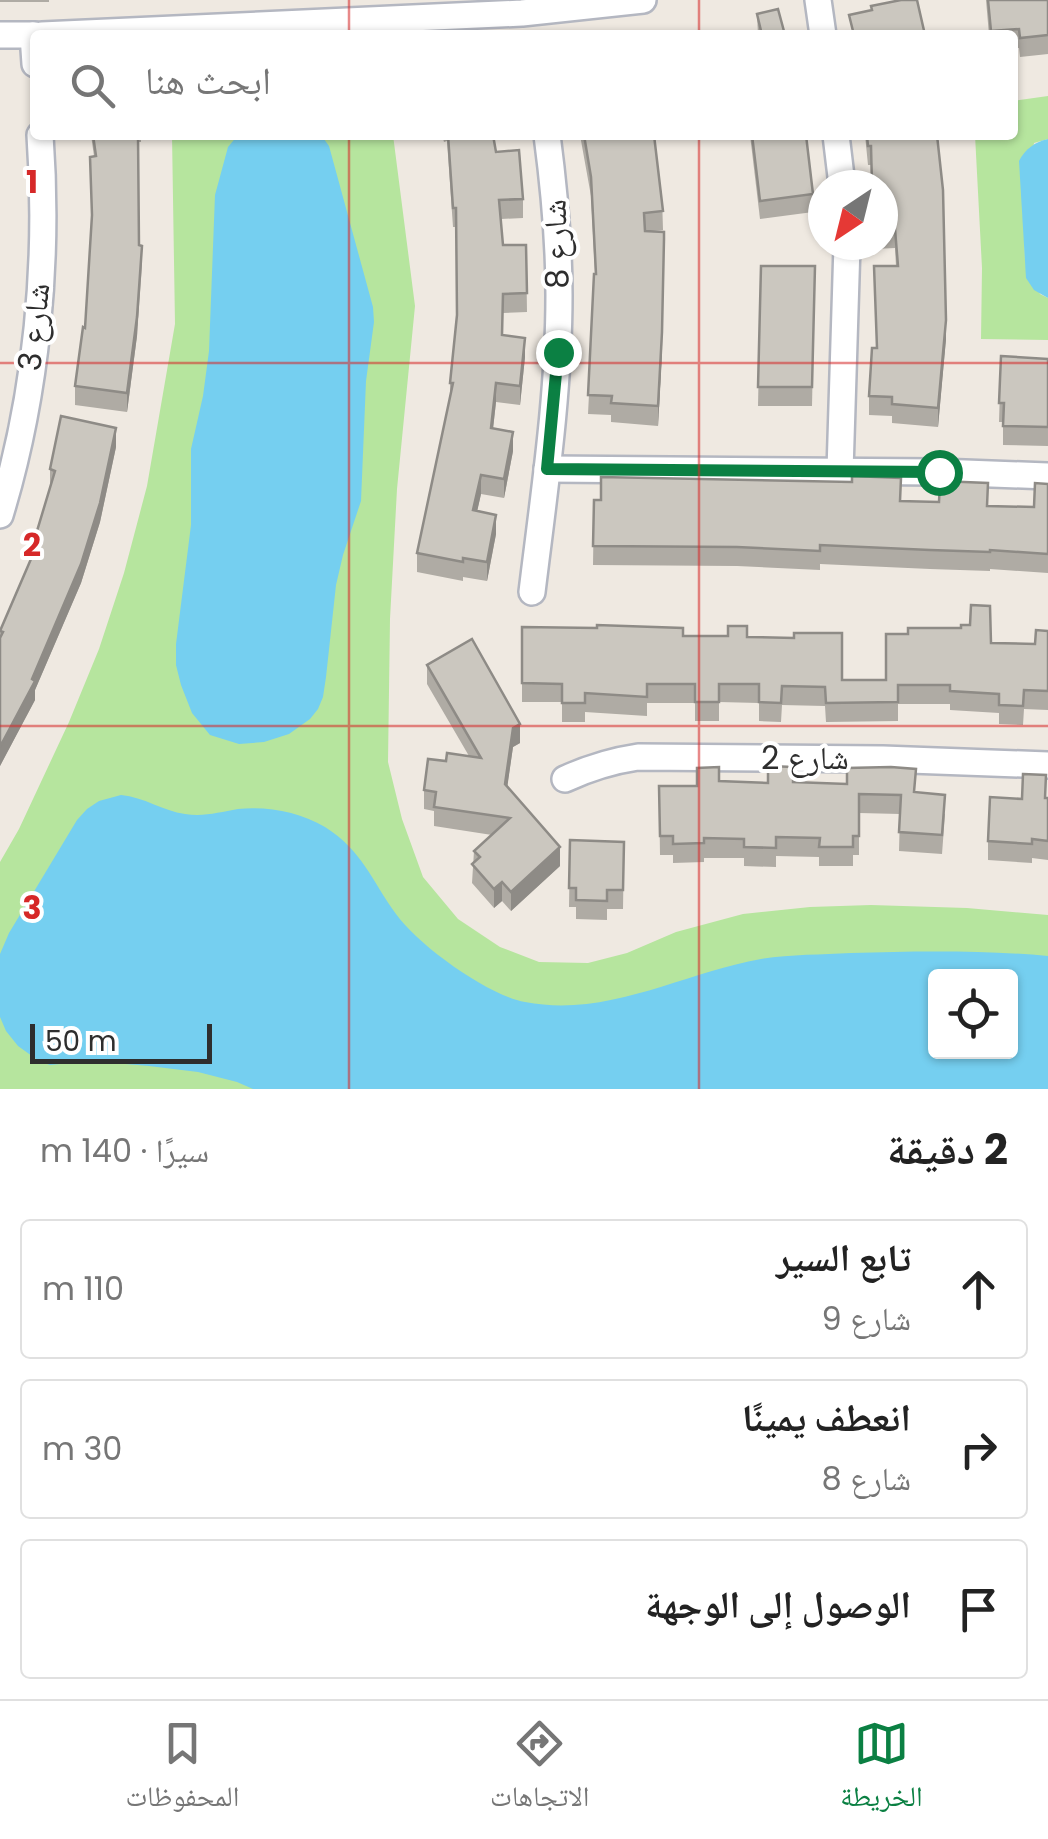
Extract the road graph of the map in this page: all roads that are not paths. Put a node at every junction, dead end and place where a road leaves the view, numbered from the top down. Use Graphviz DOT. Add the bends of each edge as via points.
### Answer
graph roads {
  1 [pos="248,0"];
  2 [pos="643,0"];
  3 [pos="818,0"];
  4 [pos="299,12"];
  5 [pos="259,17"];
  6 [pos="524,24"];
  7 [pos="98,30"];
  8 [pos="822,30"];
  9 [pos="0,35"];
  10 [pos="30,35"];
  11 [pos="40,140"];
  12 [pos="548,140"];
  13 [pos="837,140"];
  14 [pos="840,170"];
  15 [pos="847,260"];
  16 [pos="547,469"];
  17 [pos="840,472"];
  18 [pos="1048,476"];
  19 [pos="0,515"];
  20 [pos="532,592"];
  21 [pos="1048,765"];
  22 [pos="565,780"];
  1 -- 5 [label="street"];
  2 -- 6 [label="street"];
  3 -- 8 [label="street"];
  4 -- 5 [label="street"];
  4 -- 6 [label="street"];
  5 -- 7 [label="street"];
  9 -- 10 [label="street"];
  11 -- 19 [label="street, شارع 3" via="38,322"];
  12 -- 16 [label="street, شارع 8" via="559,293"];
  13 -- 14 [label="street"];
  15 -- 17 [label="street"];
  16 -- 17 [label="street"];
  16 -- 20 [label="street, شارع 8"];
  17 -- 18 [label="street"];
  21 -- 22 [label="street, شارع 2" via="638,757"];
}
